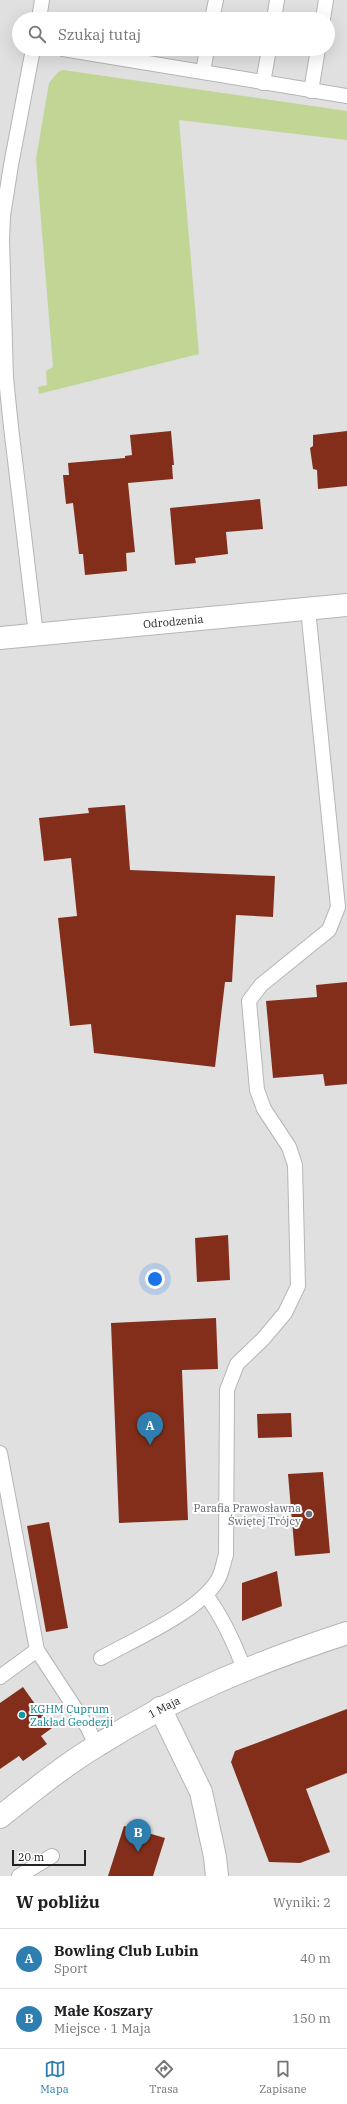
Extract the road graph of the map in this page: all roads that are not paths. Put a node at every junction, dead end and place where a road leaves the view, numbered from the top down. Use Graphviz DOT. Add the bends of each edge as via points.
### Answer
graph roads {
  1 [pos="42,0"];
  2 [pos="216,0"];
  3 [pos="277,0"];
  4 [pos="326,0"];
  5 [pos="40,12"];
  6 [pos="213,12"];
  7 [pos="275,12"];
  8 [pos="324,12"];
  9 [pos="33,56"];
  10 [pos="106,56"];
  11 [pos="206,56"];
  12 [pos="268,56"];
  13 [pos="317,56"];
  14 [pos="203,72"];
  15 [pos="263,83"];
  16 [pos="311,91"];
  17 [pos="347,96"];
  18 [pos="347,605"];
  19 [pos="308,609"];
  20 [pos="36,635"];
  21 [pos="0,638"];
  22 [pos="0,1453"];
  23 [pos="206,1595"];
  24 [pos="347,1633"];
  25 [pos="37,1650"];
  26 [pos="100,1658"];
  27 [pos="244,1669"];
  28 [pos="0,1677"];
  29 [pos="160,1708"];
  30 [pos="96,1745"];
  31 [pos="0,1817"];
  32 [pos="52,1856"];
  33 [pos="19,1876"];
  34 [pos="217,1876"];
  1 -- 5 [label="lane"];
  2 -- 6 [label="lane"];
  3 -- 7 [label="lane"];
  4 -- 8 [label="lane"];
  9 -- 20 [label="lane" via="11,165 2,240 6,370"];
  10 -- 14 [label="lane"];
  11 -- 14 [label="lane"];
  12 -- 15 [label="lane"];
  13 -- 16 [label="lane"];
  14 -- 15 [label="lane"];
  15 -- 16 [label="lane"];
  16 -- 17 [label="lane"];
  18 -- 19 [label="street, Odrodzenia"];
  19 -- 20 [label="street, Odrodzenia"];
  19 -- 23 [label="lane" via="338,906 329,930 261,985 249,1001 257,1090 264,1109 289,1146 295,1165 298,1286 285,1312 263,1339 237,1364 227,1390 226,1555 218,1580"];
  20 -- 21 [label="street, Odrodzenia"];
  22 -- 25 [label="lane"];
  23 -- 26 [label="lane" via="192,1606"];
  23 -- 27 [label="lane" via="219,1612"];
  24 -- 27 [label="street, 1 Maja"];
  25 -- 28 [label="lane"];
  25 -- 30 [label="lane" via="88,1728"];
  27 -- 29 [label="street, 1 Maja"];
  29 -- 30 [label="street, 1 Maja"];
  29 -- 34 [label="street" via="201,1792"];
  30 -- 31 [label="street, 1 Maja"];
  32 -- 33 [label="lane"];
}
